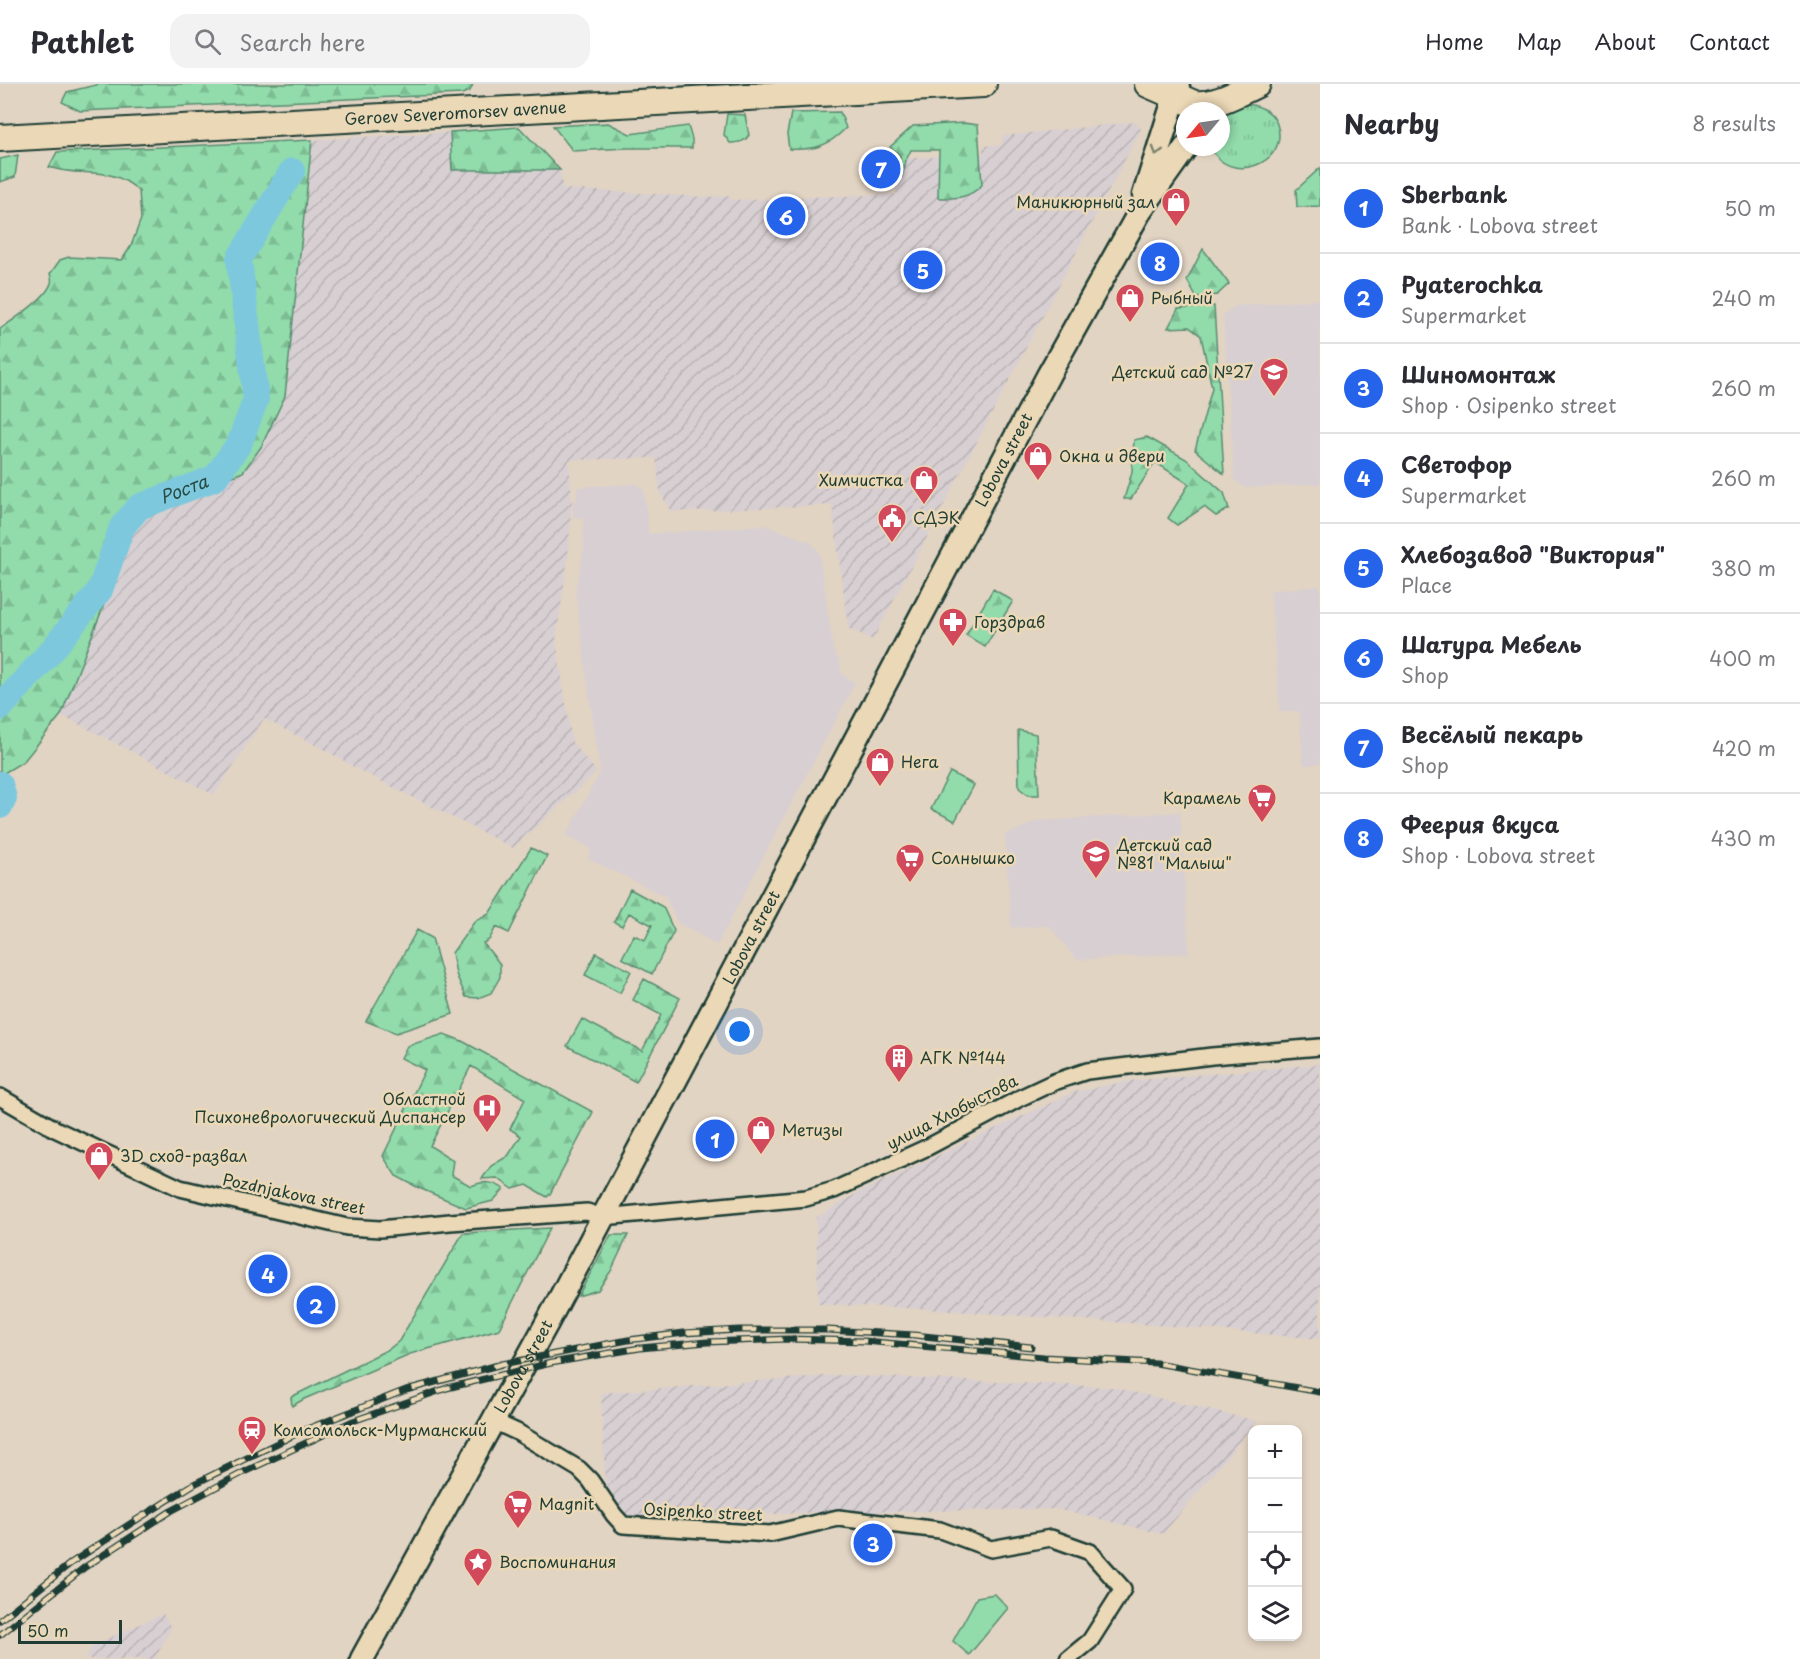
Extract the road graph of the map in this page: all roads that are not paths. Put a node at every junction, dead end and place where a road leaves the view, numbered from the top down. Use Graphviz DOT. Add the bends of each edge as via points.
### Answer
graph roads {
  1 [pos="983,84"];
  2 [pos="1148,84"];
  3 [pos="943,85"];
  4 [pos="1179,91"];
  5 [pos="1237,94"];
  6 [pos="0,138"];
  7 [pos="1180,156"];
  8 [pos="1139,213"];
  9 [pos="1320,1047"];
  10 [pos="0,1096"];
  11 [pos="603,1217"];
  12 [pos="493,1421"];
  13 [pos="362,1659"];
  14 [pos="1068,1659"];
  1 -- 3 [label="main road, Geroev Severomorsev avenue"];
  2 -- 4 [label="main road"];
  3 -- 6 [label="main road, Geroev Severomorsev avenue"];
  4 -- 5 [label="main road" via="1194,104 1216,102"];
  4 -- 8 [label="street, Lobova street, one-way" via="1157,148"];
  7 -- 8 [label="street, Lobova street"];
  8 -- 11 [label="street, Lobova street" via="1049,374"];
  9 -- 11 [label="street, улица Хлобыстова" via="1087,1071 1022,1097 834,1190 806,1198"];
  10 -- 11 [label="street, Pozdnjakova street" via="56,1129 180,1188 347,1227 380,1229 587,1212"];
  11 -- 12 [label="street, Lobova street"];
  12 -- 13 [label="street, Lobova street"];
  12 -- 14 [label="street, Osipenko street" via="579,1468 623,1525 770,1534 838,1518 940,1530 991,1549 1051,1538 1081,1548 1090,1552 1123,1589 1090,1641"];
}
